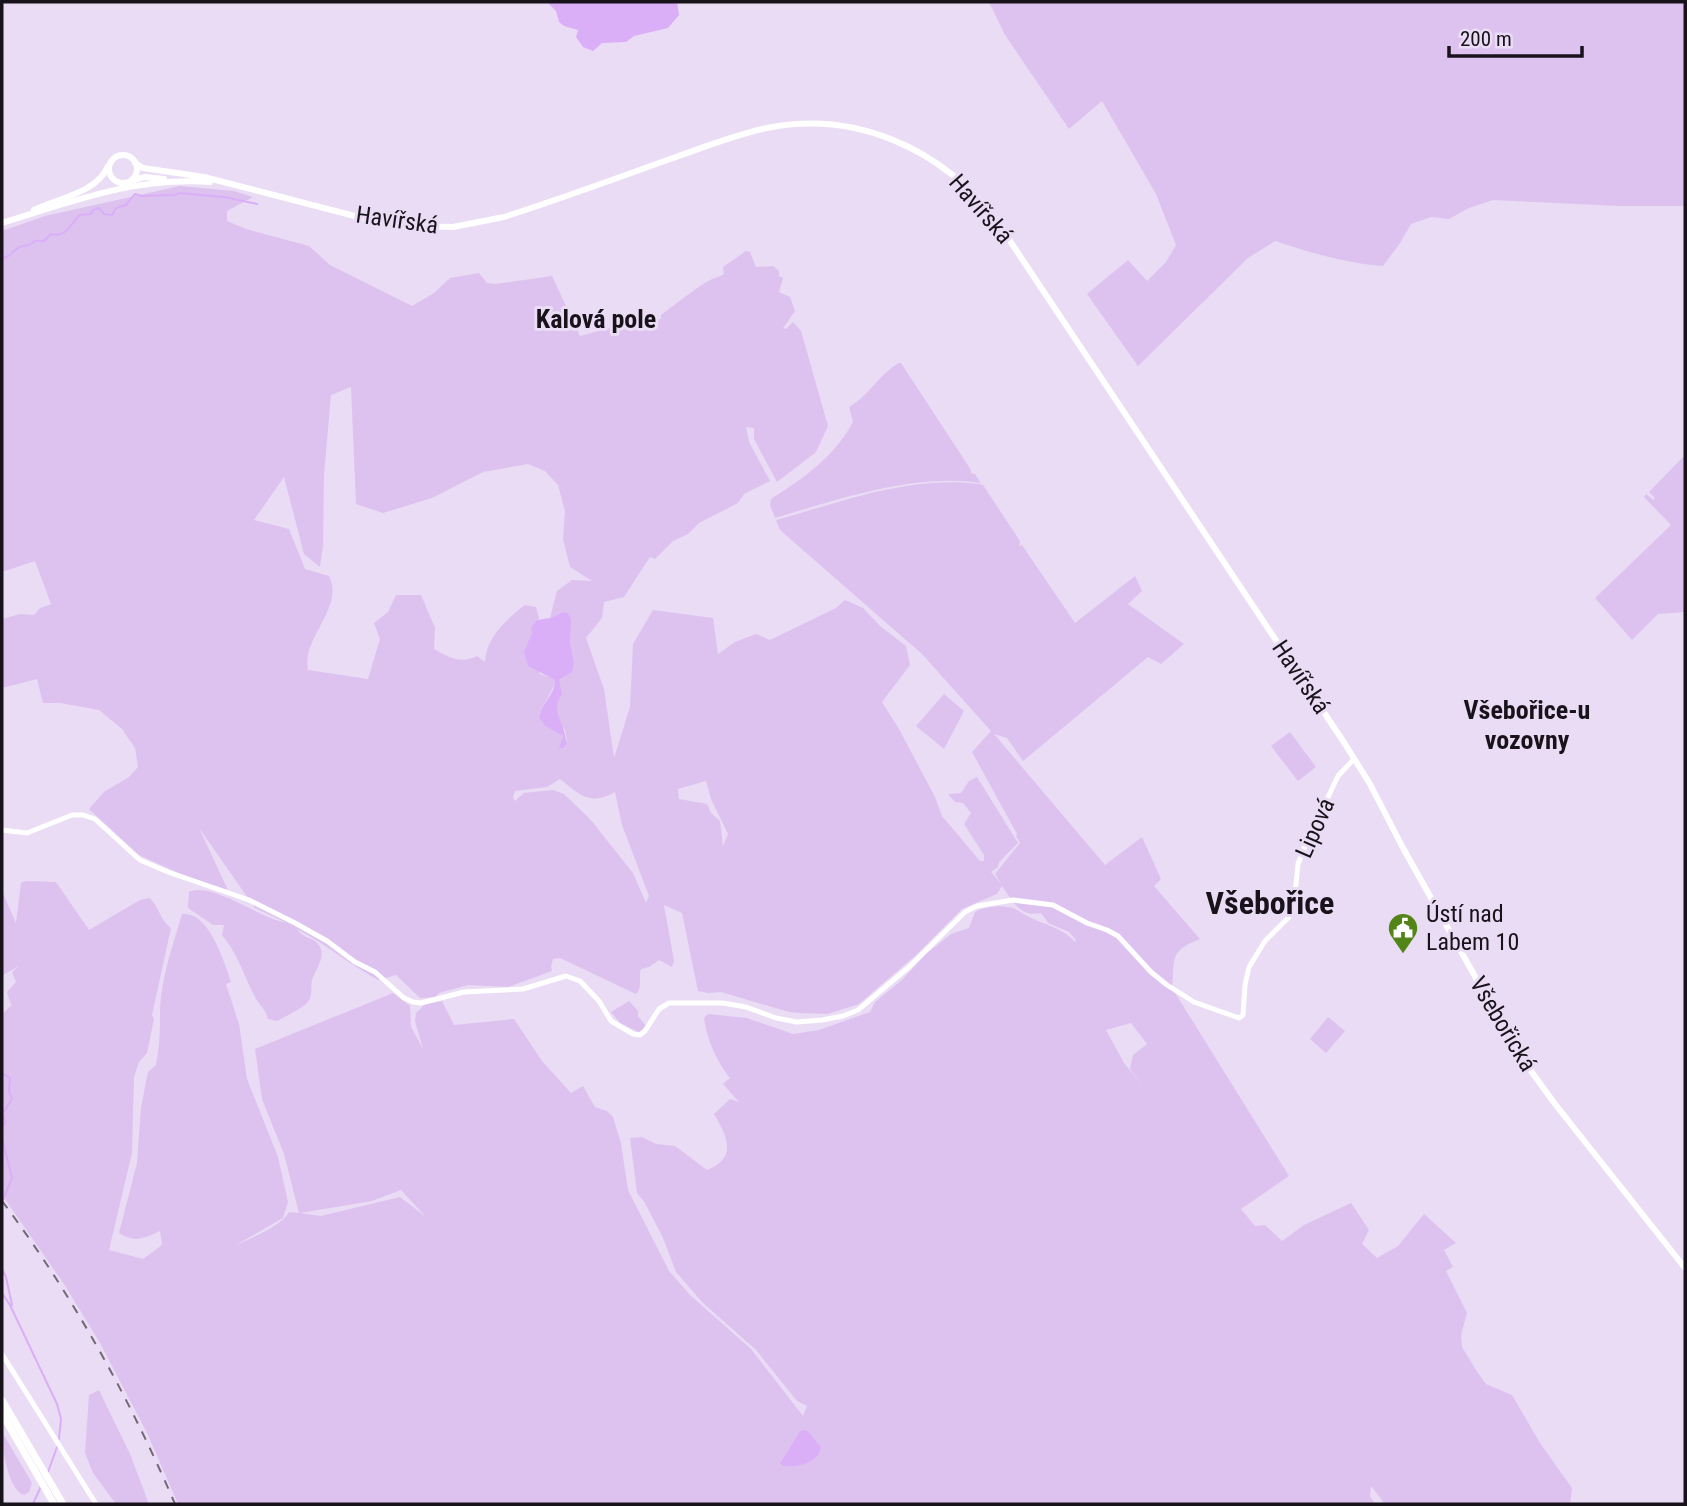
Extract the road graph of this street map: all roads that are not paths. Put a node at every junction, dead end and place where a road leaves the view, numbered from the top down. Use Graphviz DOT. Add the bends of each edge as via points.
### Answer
graph roads {
  1 [pos="135,163"];
  2 [pos="108,166"];
  3 [pos="178,180"];
  4 [pos="131,181"];
  5 [pos="121,183"];
  6 [pos="240,187"];
  7 [pos="93,195"];
  8 [pos="21,217"];
  9 [pos="2,223"];
  10 [pos="1354,758"];
  11 [pos="2,830"];
  12 [pos="1685,1268"];
  13 [pos="2,1354"];
  14 [pos="2,1400"];
  15 [pos="2,1414"];
  16 [pos="54,1504"];
  17 [pos="63,1504"];
  18 [pos="96,1504"];
  1 -- 2 [label="main road, Havířská" via="120,154"];
  1 -- 4 [label="main road" via="138,172"];
  1 -- 6 [label="main road, Havířská"];
  2 -- 5 [label="main road" via="112,177"];
  2 -- 8 [label="main road, Havířská" via="94,185"];
  3 -- 4 [label="main road, Havířská" via="148,177"];
  3 -- 6 [label="main road, Havířská"];
  3 -- 7 [label="main road, Havířská"];
  4 -- 5 [label="main road, Havířská"];
  5 -- 7 [label="main road, Havířská"];
  6 -- 10 [label="main road, Havířská" via="382,222 443,228 504,217 768,127 848,127 915,149 957,177 996,220"];
  7 -- 8 [label="main road, Havířská"];
  8 -- 9 [label="main road, Havířská"];
  10 -- 11 [label="street, Lipová" via="1338,776 1298,863 1289,916 1249,967 1243,1015 1237,1018 1185,997 1157,979 1107,930 1054,905 1013,900 965,912 859,1010 822,1020 797,1022 723,1003 669,1003 659,1009 645,1031 633,1034 611,1021 580,981 566,976 523,989 464,992 413,1002 375,972 295,923 248,900 140,860 95,819 72,815 27,833"];
  10 -- 12 [label="main road, Všebořická" via="1507,1037"];
  13 -- 18 [label="street"];
  14 -- 17 [label="highway"];
  15 -- 16 [label="highway"];
}
